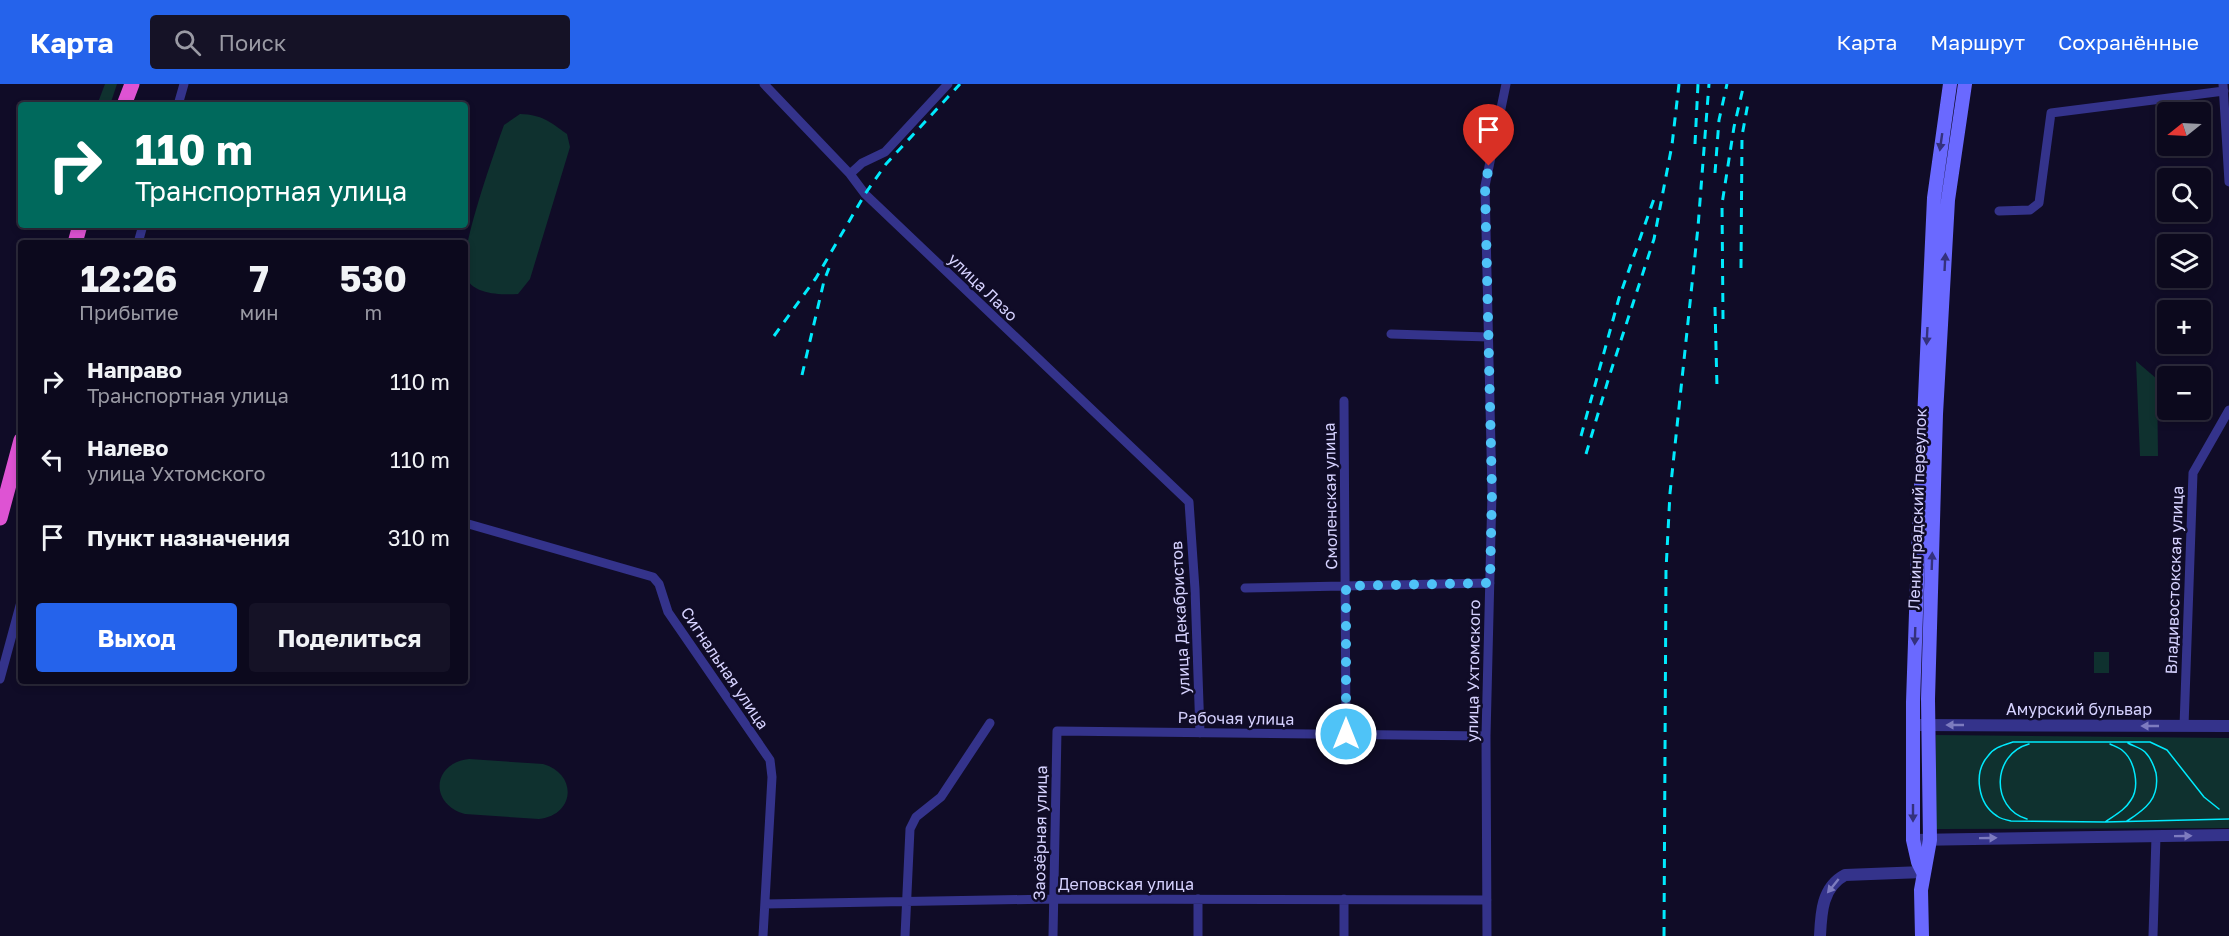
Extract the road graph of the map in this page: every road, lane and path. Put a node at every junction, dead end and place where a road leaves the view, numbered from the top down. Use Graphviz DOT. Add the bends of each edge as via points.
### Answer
graph roads {
  1 [pos="132,84"];
  2 [pos="184,84"];
  3 [pos="764,84"];
  4 [pos="948,84"];
  5 [pos="1506,84"];
  6 [pos="1950,84"];
  7 [pos="1965,84"];
  8 [pos="2224,88"];
  9 [pos="125,102"];
  10 [pos="179,102"];
  11 [pos="849,174"];
  12 [pos="2229,182"];
  13 [pos="1999,211"];
  14 [pos="1391,334"];
  15 [pos="1488,337"];
  16 [pos="1344,400"];
  17 [pos="2229,410"];
  18 [pos="18,451"];
  19 [pos="1189,502"];
  20 [pos="0,518"];
  21 [pos="468,524"];
  22 [pos="1490,583"];
  23 [pos="1346,586"];
  24 [pos="1245,588"];
  25 [pos="18,613"];
  26 [pos="0,679"];
  27 [pos="990,723"];
  28 [pos="1913,725"];
  29 [pos="1929,725"];
  30 [pos="2184,726"];
  31 [pos="2229,726"];
  32 [pos="1057,731"];
  33 [pos="1200,733"];
  34 [pos="1346,734"];
  35 [pos="1486,736"];
  36 [pos="2229,835"];
  37 [pos="2156,836"];
  38 [pos="1913,840"];
  39 [pos="1930,840"];
  40 [pos="1923,872"];
  41 [pos="1053,899"];
  42 [pos="1198,899"];
  43 [pos="1344,899"];
  44 [pos="1487,900"];
  45 [pos="906,903"];
  46 [pos="765,904"];
  47 [pos="763,936"];
  48 [pos="905,936"];
  49 [pos="1053,936"];
  50 [pos="1198,936"];
  51 [pos="1344,936"];
  52 [pos="1487,936"];
  53 [pos="1820,936"];
  54 [pos="1922,936"];
  55 [pos="2153,936"];
  1 -- 9 [label="highway"];
  2 -- 10 [label="street"];
  3 -- 11 [label="street, улица Лазо"];
  4 -- 11 [label="street" via="885,152"];
  5 -- 15 [label="street, улица Ухтомского" via="1485,186"];
  6 -- 28 [label="main road, Ленинградский переулок, one-way" via="1934,209 1923,405"];
  29 -- 7 [label="main road, Ленинградский переулок, one-way" via="1936,414 1948,200"];
  8 -- 12 [label="street"];
  8 -- 13 [label="street" via="2051,113 2039,203 2030,210"];
  11 -- 19 [label="street, улица Лазо" via="865,194"];
  14 -- 15 [label="street"];
  15 -- 22 [label="street, улица Ухтомского"];
  16 -- 23 [label="street, Смоленская улица"];
  17 -- 30 [label="street, Владивостокская улица" via="2193,473"];
  18 -- 20 [label="highway"];
  19 -- 33 [label="street, улица Декабристов"];
  21 -- 46 [label="street, Сигнальная улица" via="653,577 659,584 668,612 770,760"];
  22 -- 23 [label="street"];
  22 -- 35 [label="street, улица Ухтомского"];
  23 -- 24 [label="street"];
  23 -- 34 [label="street, Смоленская улица"];
  25 -- 26 [label="street"];
  27 -- 45 [label="street" via="940,797 916,817 910,829"];
  28 -- 29 [label="street, Амурский бульвар"];
  28 -- 38 [label="main road, Ленинградский переулок, one-way"];
  30 -- 29 [label="street, Амурский бульвар, one-way"];
  29 -- 39 [label="main road, Ленинградский переулок"];
  30 -- 31 [label="street, Амурский бульвар"];
  32 -- 33 [label="street, Рабочая улица"];
  32 -- 41 [label="street, Заозёрная улица"];
  33 -- 34 [label="street, Рабочая улица"];
  34 -- 35 [label="street, Рабочая улица"];
  35 -- 44 [label="street, улица Ухтомского"];
  37 -- 36 [label="street, one-way"];
  39 -- 37 [label="street, one-way"];
  37 -- 55 [label="street"];
  38 -- 39 [label="street"];
  38 -- 40 [label="main road, Ленинградский переулок"];
  39 -- 40 [label="main road, Ленинградский переулок"];
  40 -- 53 [label="street, one-way" via="1845,875 1828,889"];
  40 -- 54 [label="main road, Ленинградский переулок"];
  41 -- 42 [label="street, Деповская улица"];
  41 -- 45 [label="street, Деповская улица"];
  41 -- 49 [label="street, Заозёрная улица"];
  42 -- 43 [label="street, Деповская улица"];
  42 -- 50 [label="street"];
  43 -- 44 [label="street, Деповская улица"];
  43 -- 51 [label="street"];
  44 -- 52 [label="street, улица Ухтомского"];
  45 -- 46 [label="street, Деповская улица"];
  45 -- 48 [label="street"];
  46 -- 47 [label="street, Сигнальная улица"];
}
